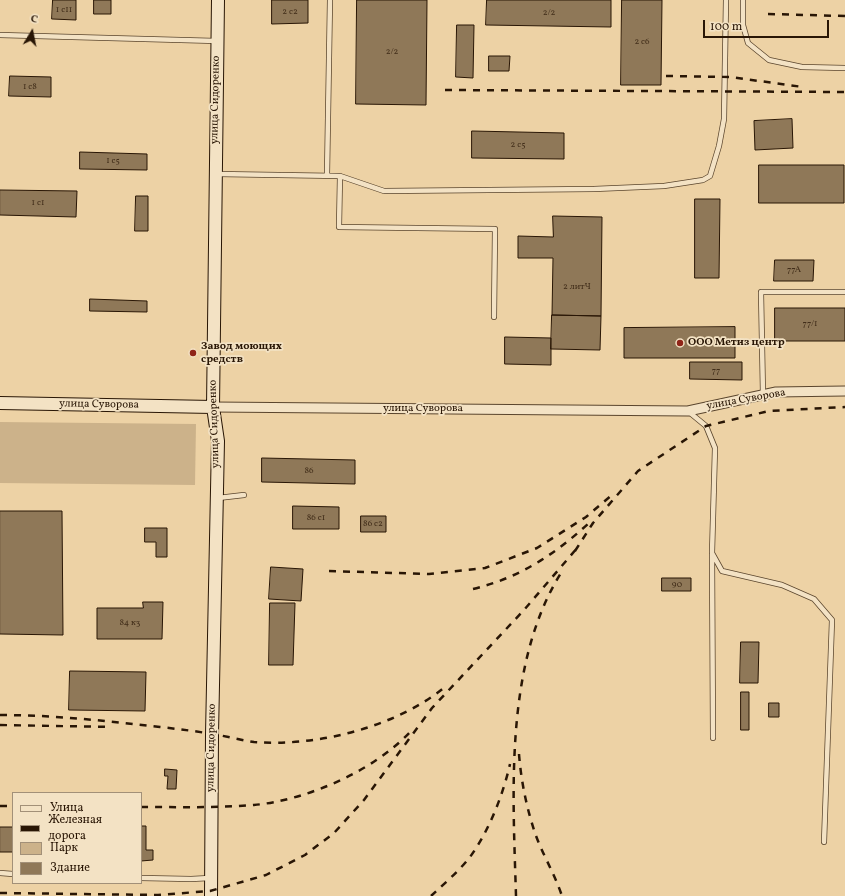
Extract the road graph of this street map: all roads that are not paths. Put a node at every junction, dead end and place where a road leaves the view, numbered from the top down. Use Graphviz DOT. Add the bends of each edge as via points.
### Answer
graph roads {
  1 [pos="218,0"];
  2 [pos="330,0"];
  3 [pos="726,0"];
  4 [pos="743,0"];
  5 [pos="0,36"];
  6 [pos="217,41"];
  7 [pos="845,68"];
  8 [pos="215,174"];
  9 [pos="327,175"];
  10 [pos="340,176"];
  11 [pos="845,292"];
  12 [pos="494,316"];
  13 [pos="845,391"];
  14 [pos="763,395"];
  15 [pos="0,404"];
  16 [pos="213,407"];
  17 [pos="688,411"];
  18 [pos="244,495"];
  19 [pos="216,499"];
  20 [pos="712,553"];
  21 [pos="712,738"];
  22 [pos="824,842"];
  23 [pos="0,873"];
  24 [pos="12,874"];
  25 [pos="142,878"];
  26 [pos="210,878"];
  27 [pos="211,896"];
  1 -- 6 [label="street, улица Сидоренко"];
  2 -- 9 [label="lane"];
  3 -- 10 [label="lane" via="722,132 710,176 702,180 664,186 594,189 384,191"];
  4 -- 7 [label="lane" via="743,25 748,43 769,60 802,67"];
  5 -- 6 [label="lane"];
  6 -- 8 [label="street, улица Сидоренко"];
  8 -- 9 [label="lane"];
  8 -- 16 [label="street, улица Сидоренко"];
  9 -- 10 [label="lane"];
  10 -- 12 [label="lane" via="339,227 495,229"];
  11 -- 14 [label="lane" via="761,292"];
  13 -- 14 [label="street, улица Суворова" via="776,392"];
  14 -- 17 [label="street, улица Суворова"];
  15 -- 16 [label="street, улица Суворова"];
  16 -- 17 [label="street, улица Суворова"];
  16 -- 19 [label="street, улица Сидоренко" via="218,441"];
  17 -- 20 [label="lane" via="706,426 715,448"];
  18 -- 19 [label="lane"];
  19 -- 26 [label="street, улица Сидоренко"];
  20 -- 21 [label="lane"];
  20 -- 22 [label="lane" via="722,571 795,590 814,599 832,620"];
  23 -- 24 [label="lane"];
  25 -- 26 [label="lane"];
  26 -- 27 [label="street, улица Сидоренко"];
}
